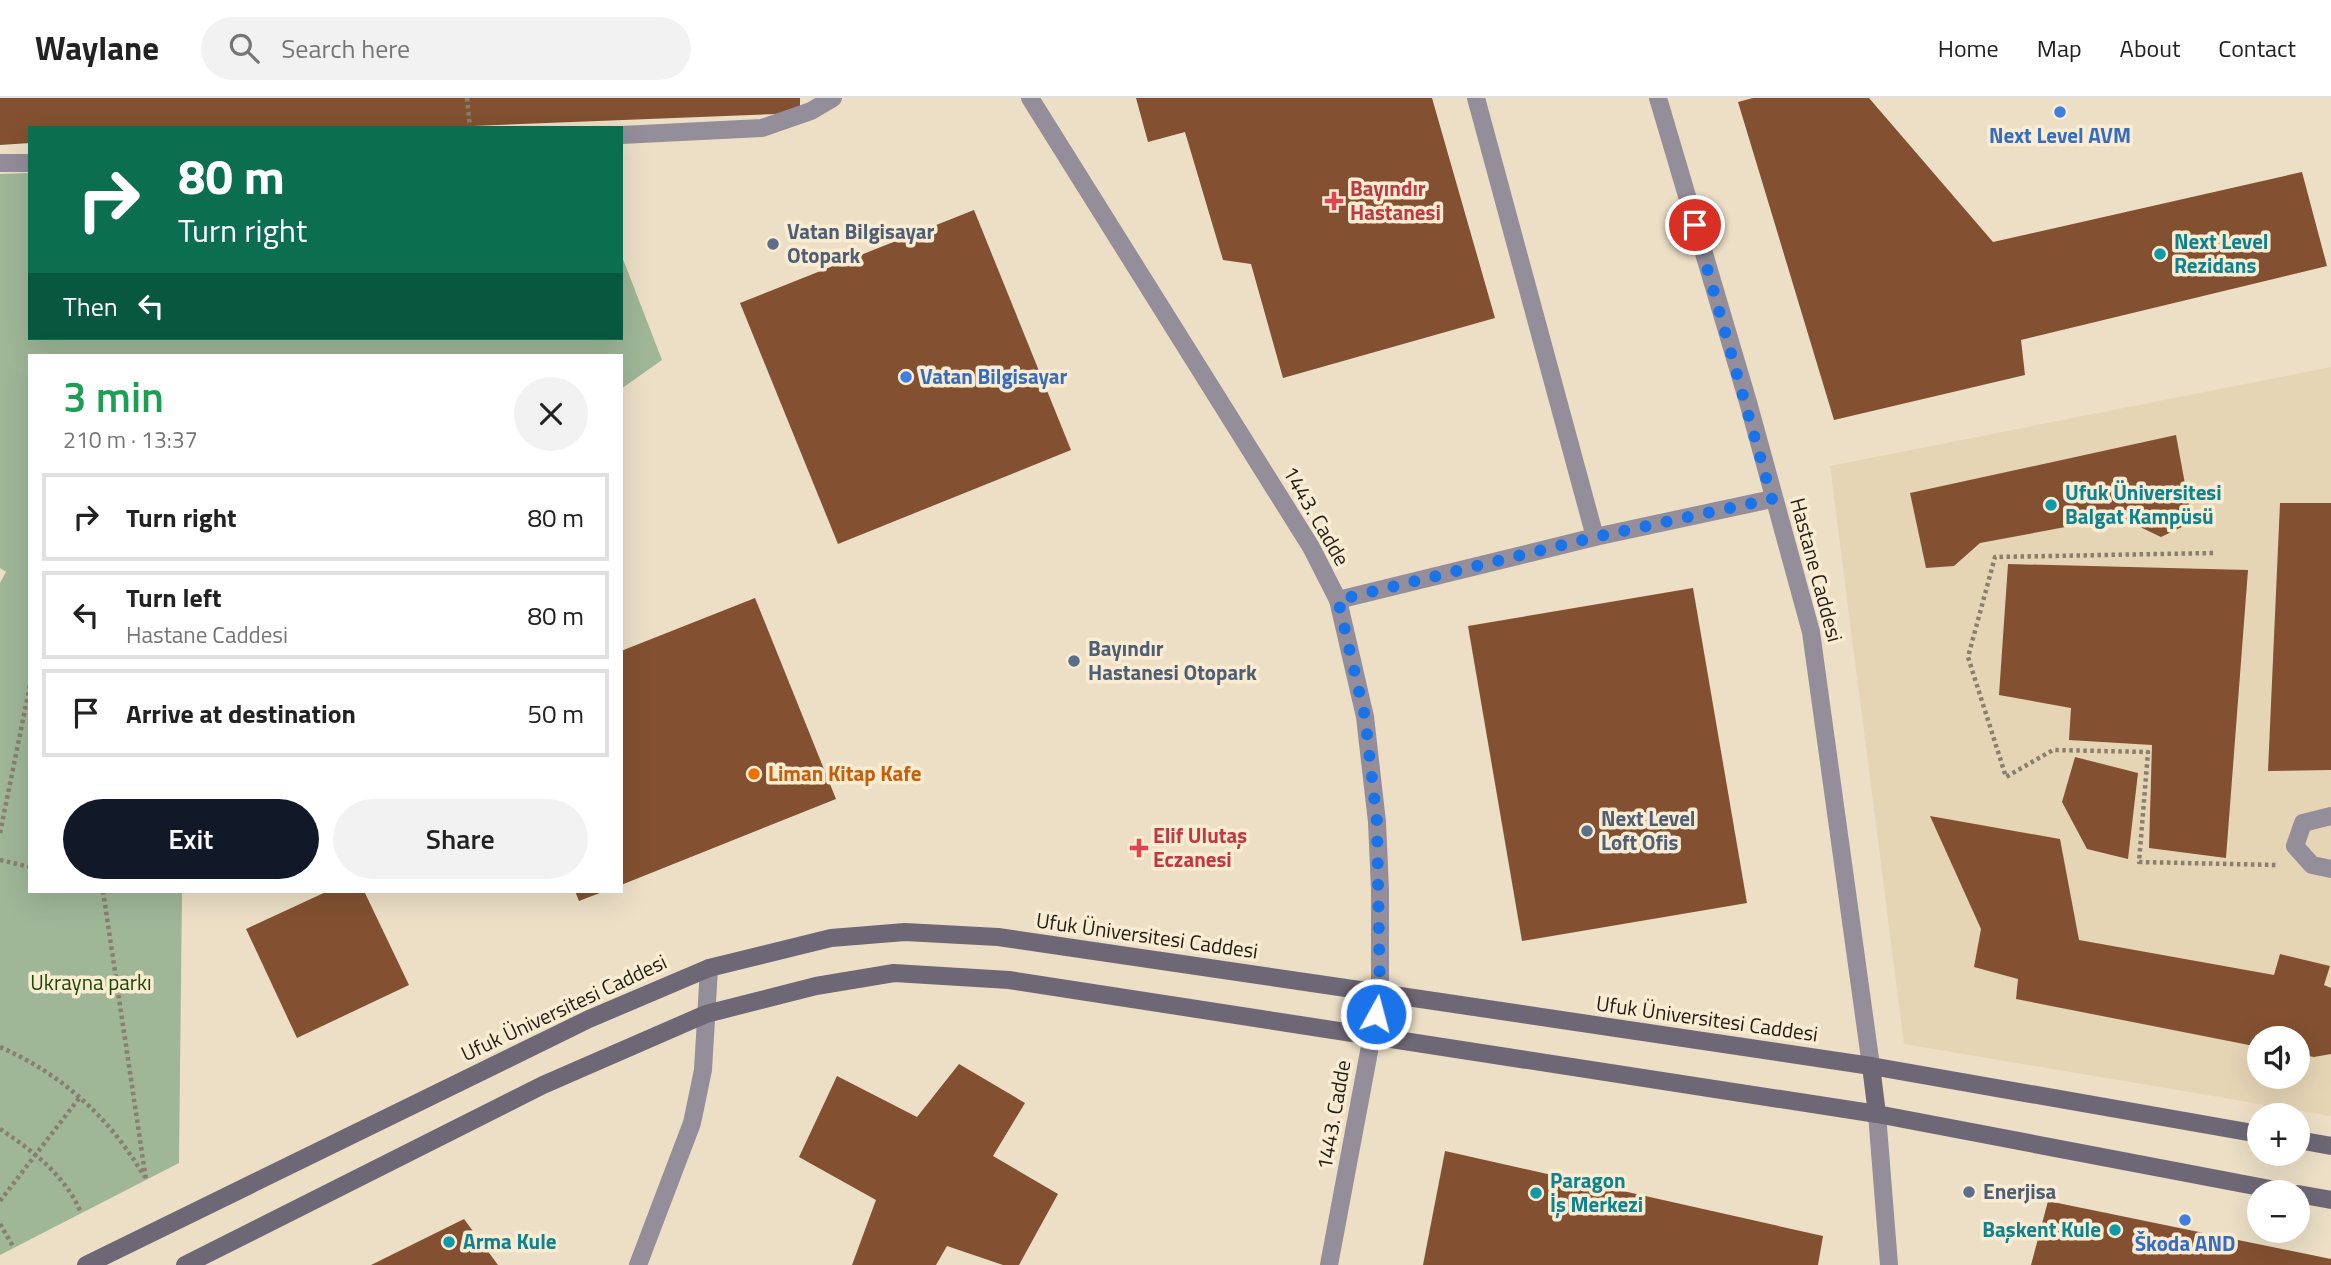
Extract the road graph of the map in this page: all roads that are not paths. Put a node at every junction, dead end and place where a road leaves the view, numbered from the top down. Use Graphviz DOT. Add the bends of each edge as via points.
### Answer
graph roads {
  1 [pos="833,98"];
  2 [pos="1030,98"];
  3 [pos="1476,98"];
  4 [pos="1658,98"];
  5 [pos="623,135"];
  6 [pos="0,163"];
  7 [pos="28,163"];
  8 [pos="1772,499"];
  9 [pos="1595,537"];
  10 [pos="1338,600"];
  11 [pos="2331,816"];
  12 [pos="2331,869"];
  13 [pos="709,968"];
  14 [pos="1380,993"];
  15 [pos="706,1014"];
  16 [pos="1372,1035"];
  17 [pos="1871,1066"];
  18 [pos="1877,1114"];
  19 [pos="2247,1131"];
  20 [pos="2310,1142"];
  21 [pos="2331,1146"];
  22 [pos="2247,1185"];
  23 [pos="2310,1196"];
  24 [pos="2331,1200"];
  25 [pos="86,1265"];
  26 [pos="185,1265"];
  27 [pos="638,1265"];
  28 [pos="1329,1265"];
  29 [pos="1889,1265"];
  1 -- 5 [label="street" via="762,128"];
  2 -- 10 [label="street, 1443. Cadde" via="1311,547"];
  3 -- 9 [label="street"];
  4 -- 8 [label="street, Hastane Caddesi"];
  6 -- 7 [label="street"];
  8 -- 9 [label="street"];
  8 -- 17 [label="street, Hastane Caddesi" via="1818,664"];
  9 -- 10 [label="street"];
  10 -- 14 [label="street, 1443. Cadde" via="1365,717 1377,822"];
  11 -- 12 [label="street" via="2303,823 2295,845 2312,865"];
  13 -- 14 [label="main road, Ufuk Üniversitesi Caddesi" via="831,938 905,932 998,937"];
  13 -- 15 [label="street"];
  13 -- 25 [label="main road, Ufuk Üniversitesi Caddesi" via="589,1019"];
  14 -- 16 [label="street, 1443. Cadde"];
  14 -- 17 [label="main road, Ufuk Üniversitesi Caddesi"];
  15 -- 16 [label="main road" via="816,986 894,973 1009,981"];
  15 -- 26 [label="main road" via="543,1085"];
  15 -- 27 [label="street" via="703,1070 692,1123"];
  16 -- 18 [label="main road"];
  16 -- 28 [label="street, 1443. Cadde"];
  17 -- 18 [label="main road"];
  17 -- 19 [label="main road, Ufuk Üniversitesi Caddesi"];
  18 -- 22 [label="main road"];
  18 -- 29 [label="street"];
  20 -- 21 [label="main road"];
  23 -- 24 [label="main road"];
}
